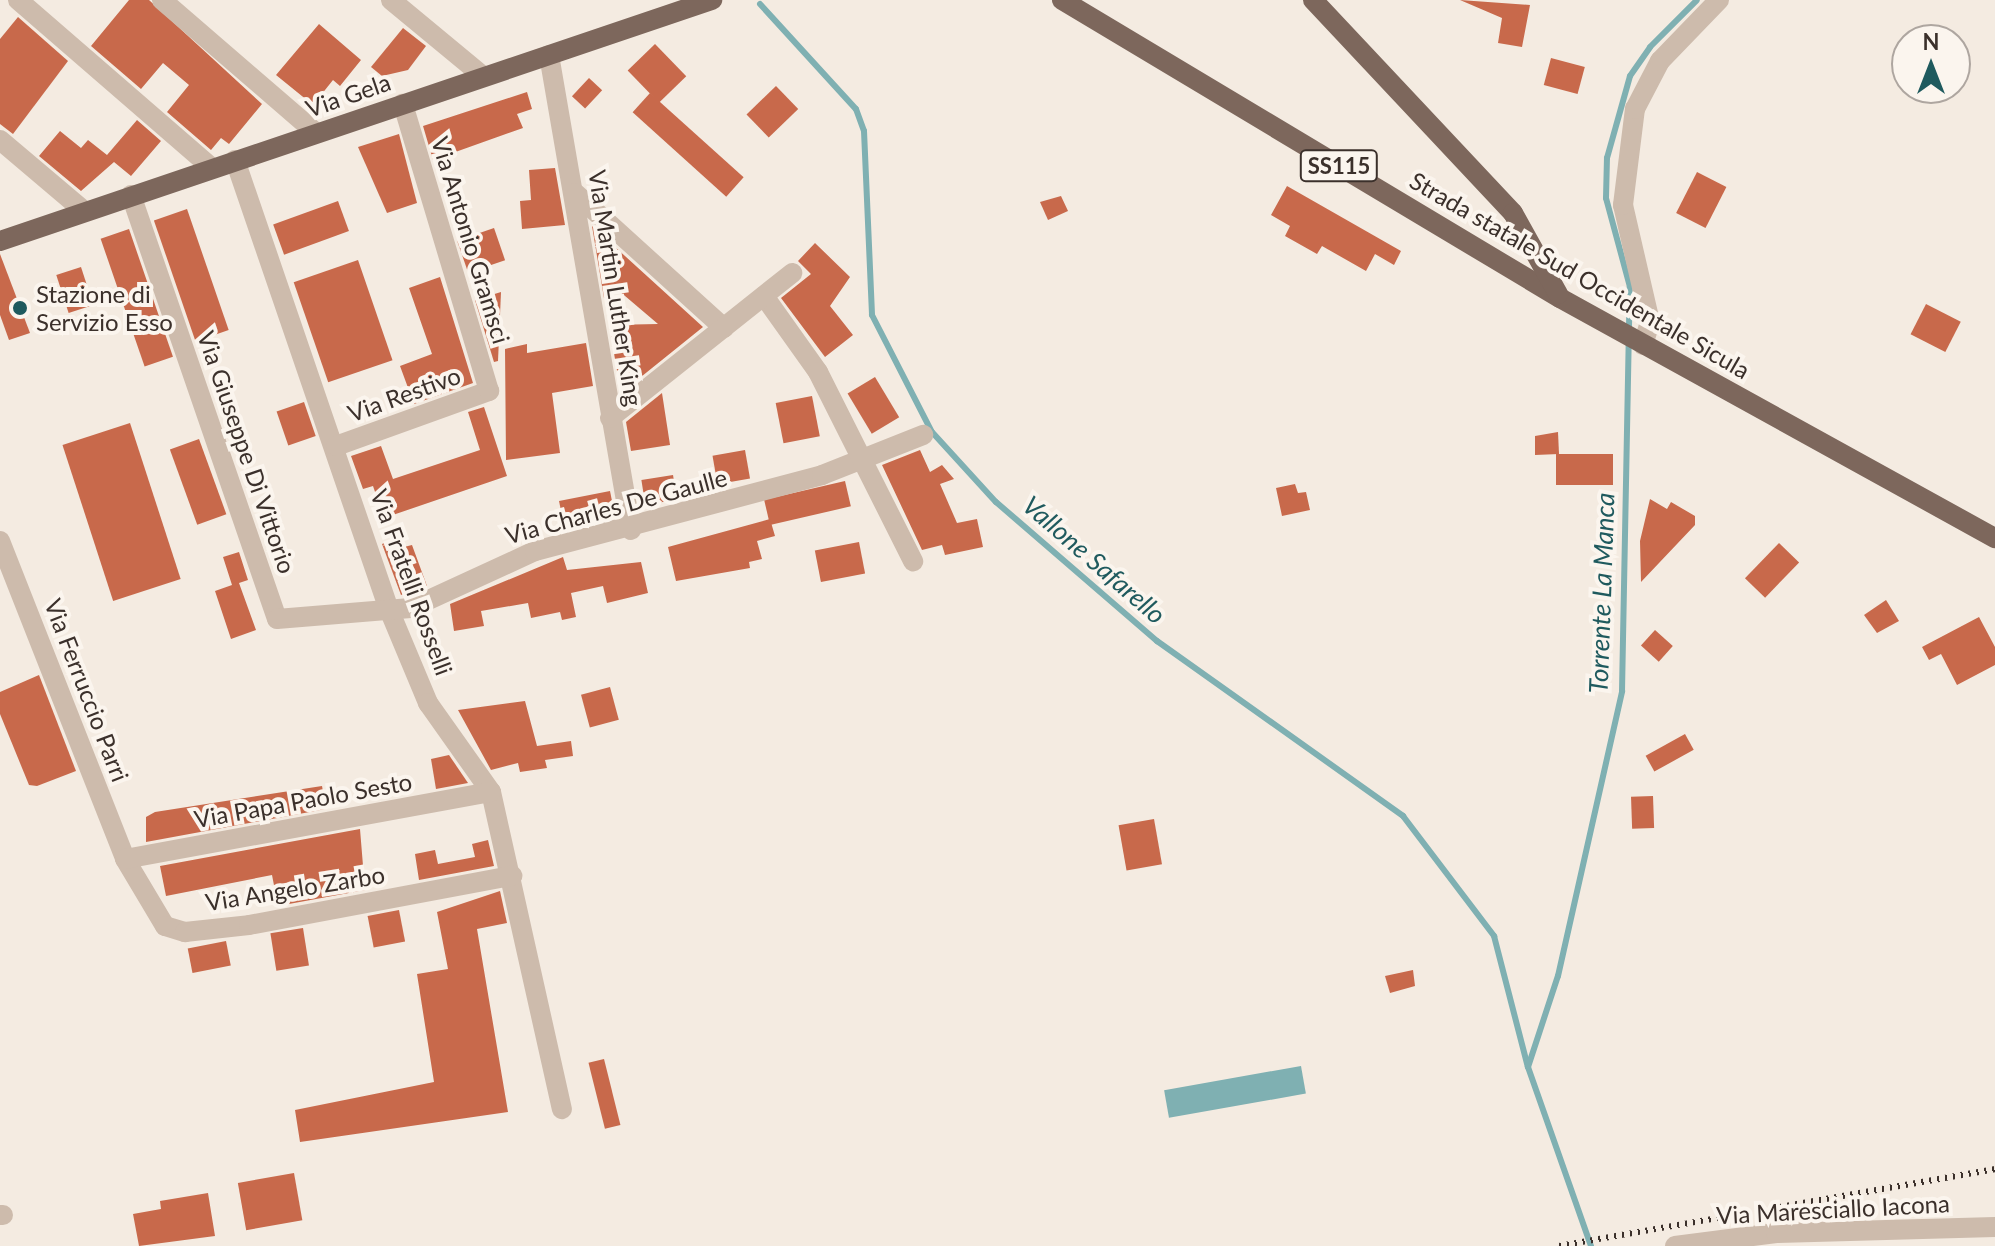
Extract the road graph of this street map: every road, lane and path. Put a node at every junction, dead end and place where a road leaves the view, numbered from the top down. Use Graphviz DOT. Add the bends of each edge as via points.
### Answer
graph roads {
  1 [pos="18,0"];
  2 [pos="162,0"];
  3 [pos="391,0"];
  4 [pos="712,0"];
  5 [pos="1062,0"];
  6 [pos="1313,0"];
  7 [pos="1719,0"];
  8 [pos="549,55"];
  9 [pos="483,76"];
  10 [pos="403,104"];
  11 [pos="316,133"];
  12 [pos="0,140"];
  13 [pos="235,160"];
  14 [pos="212,168"];
  15 [pos="575,193"];
  16 [pos="131,195"];
  17 [pos="84,211"];
  18 [pos="0,241"];
  19 [pos="792,273"];
  20 [pos="764,296"];
  21 [pos="1560,298"];
  22 [pos="724,328"];
  23 [pos="1641,343"];
  24 [pos="489,391"];
  25 [pos="610,418"];
  26 [pos="923,435"];
  27 [pos="336,446"];
  28 [pos="860,463"];
  29 [pos="631,530"];
  30 [pos="1995,538"];
  31 [pos="0,541"];
  32 [pos="913,561"];
  33 [pos="390,612"];
  34 [pos="491,792"];
  35 [pos="125,859"];
  36 [pos="512,876"];
  37 [pos="562,1109"];
  38 [pos="1995,1227"];
  39 [pos="1675,1246"];
  1 -- 14 [label="street"];
  2 -- 11 [label="street"];
  3 -- 9 [label="street"];
  4 -- 8 [label="main road, Via Gela"];
  5 -- 21 [label="main road, Strada statale Sud Occidentale Sicula / SS115"];
  6 -- 21 [label="main road" via="1513,213"];
  7 -- 23 [label="street" via="1660,61 1635,109 1623,205 1650,322"];
  8 -- 9 [label="main road, Via Gela"];
  8 -- 15 [label="street, Via Martin Luther King"];
  9 -- 10 [label="main road, Via Gela"];
  10 -- 11 [label="main road, Via Gela"];
  10 -- 24 [label="street, Via Antonio Gramsci"];
  11 -- 13 [label="main road, Via Gela"];
  12 -- 17 [label="street"];
  13 -- 14 [label="main road, Via Gela"];
  13 -- 27 [label="street, Via Fratelli Rosselli"];
  14 -- 16 [label="main road, Via Gela"];
  15 -- 22 [label="street"];
  15 -- 25 [label="street, Via Martin Luther King"];
  16 -- 17 [label="main road, Via Gela"];
  16 -- 33 [label="street, Via Giuseppe Di Vittorio" via="277,619"];
  17 -- 18 [label="main road, Via Gela"];
  19 -- 20 [label="street"];
  20 -- 22 [label="street"];
  20 -- 28 [label="street" via="818,372"];
  21 -- 23 [label="main road, Strada statale Sud Occidentale Sicula / SS115"];
  22 -- 25 [label="street"];
  23 -- 30 [label="main road, Strada statale Sud Occidentale Sicula"];
  24 -- 27 [label="street, Via Restivo"];
  25 -- 29 [label="street, Via Martin Luther King"];
  26 -- 28 [label="street, Via Charles De Gaulle"];
  27 -- 33 [label="street, Via Fratelli Rosselli"];
  28 -- 29 [label="street, Via Charles De Gaulle"];
  28 -- 32 [label="street"];
  29 -- 33 [label="street, Via Charles De Gaulle" via="535,551"];
  31 -- 35 [label="street, Via Ferruccio Parri"];
  33 -- 34 [label="street, Via Fratelli Rosselli" via="428,703"];
  34 -- 35 [label="street, Via Papa Paolo Sesto"];
  34 -- 36 [label="street, Via Fratelli Rosselli"];
  35 -- 36 [label="street, Via Angelo Zarbo" via="152,912 165,926 185,932"];
  36 -- 37 [label="street, Via Fratelli Rosselli"];
  38 -- 39 [label="street, Via Maresciallo Iacona" via="1776,1233"];
}
